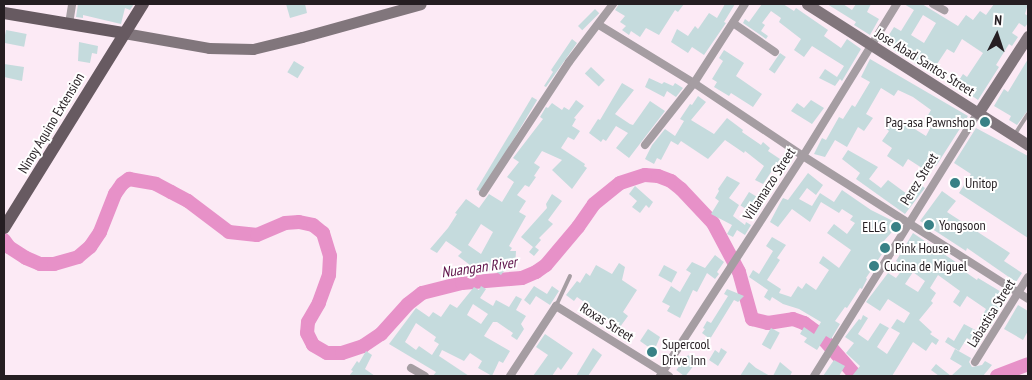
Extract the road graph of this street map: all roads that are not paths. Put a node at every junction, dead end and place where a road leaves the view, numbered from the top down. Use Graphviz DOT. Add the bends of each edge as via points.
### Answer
graph roads {
  1 [pos="72,4"];
  2 [pos="143,4"];
  3 [pos="421,4"];
  4 [pos="613,4"];
  5 [pos="745,4"];
  6 [pos="807,4"];
  7 [pos="897,4"];
  8 [pos="933,4"];
  9 [pos="944,10"];
  10 [pos="4,13"];
  11 [pos="733,23"];
  12 [pos="69,24"];
  13 [pos="599,25"];
  14 [pos="124,33"];
  15 [pos="1028,36"];
  16 [pos="871,46"];
  17 [pos="775,52"];
  18 [pos="694,83"];
  19 [pos="978,113"];
  20 [pos="1028,114"];
  21 [pos="1014,136"];
  22 [pos="645,145"];
  23 [pos="1028,145"];
  24 [pos="803,156"];
  25 [pos="483,193"];
  26 [pos="7,224"];
  27 [pos="909,224"];
  28 [pos="570,276"];
  29 [pos="1028,277"];
  30 [pos="1018,293"];
  31 [pos="1028,299"];
  32 [pos="556,306"];
  33 [pos="974,362"];
  34 [pos="411,368"];
  35 [pos="664,375"];
  36 [pos="425,376"];
  37 [pos="510,376"];
  38 [pos="814,376"];
  1 -- 12 [label="street"];
  2 -- 14 [label="main road, Ninoy Aquino Extension"];
  3 -- 14 [label="main road" via="253,48 209,48"];
  4 -- 13 [label="street"];
  5 -- 11 [label="street"];
  6 -- 16 [label="main road, Jose Abad Santos Street"];
  7 -- 16 [label="street, Villamarzo Street"];
  8 -- 9 [label="street"];
  10 -- 12 [label="main road"];
  11 -- 17 [label="street"];
  11 -- 18 [label="street"];
  12 -- 14 [label="main road"];
  13 -- 18 [label="street"];
  13 -- 25 [label="street" via="569,62"];
  14 -- 26 [label="main road, Ninoy Aquino Extension"];
  15 -- 19 [label="main road, Perez Street"];
  16 -- 19 [label="main road, Jose Abad Santos Street"];
  16 -- 24 [label="street, Villamarzo Street"];
  18 -- 22 [label="street"];
  18 -- 24 [label="street"];
  19 -- 21 [label="main road, Jose Abad Santos Street"];
  19 -- 27 [label="street, Perez Street"];
  20 -- 21 [label="lane"];
  21 -- 23 [label="main road, Jose Abad Santos Street"];
  24 -- 27 [label="street"];
  24 -- 35 [label="street, Villamarzo Street" via="739,252"];
  27 -- 30 [label="street"];
  27 -- 38 [label="street, Perez Street"];
  28 -- 32 [label="lane"];
  29 -- 30 [label="street, Labastisa Street"];
  30 -- 31 [label="street"];
  30 -- 33 [label="street, Labastisa Street"];
  32 -- 35 [label="street, Roxas Street"];
  32 -- 37 [label="street"];
  34 -- 36 [label="street"];
}
